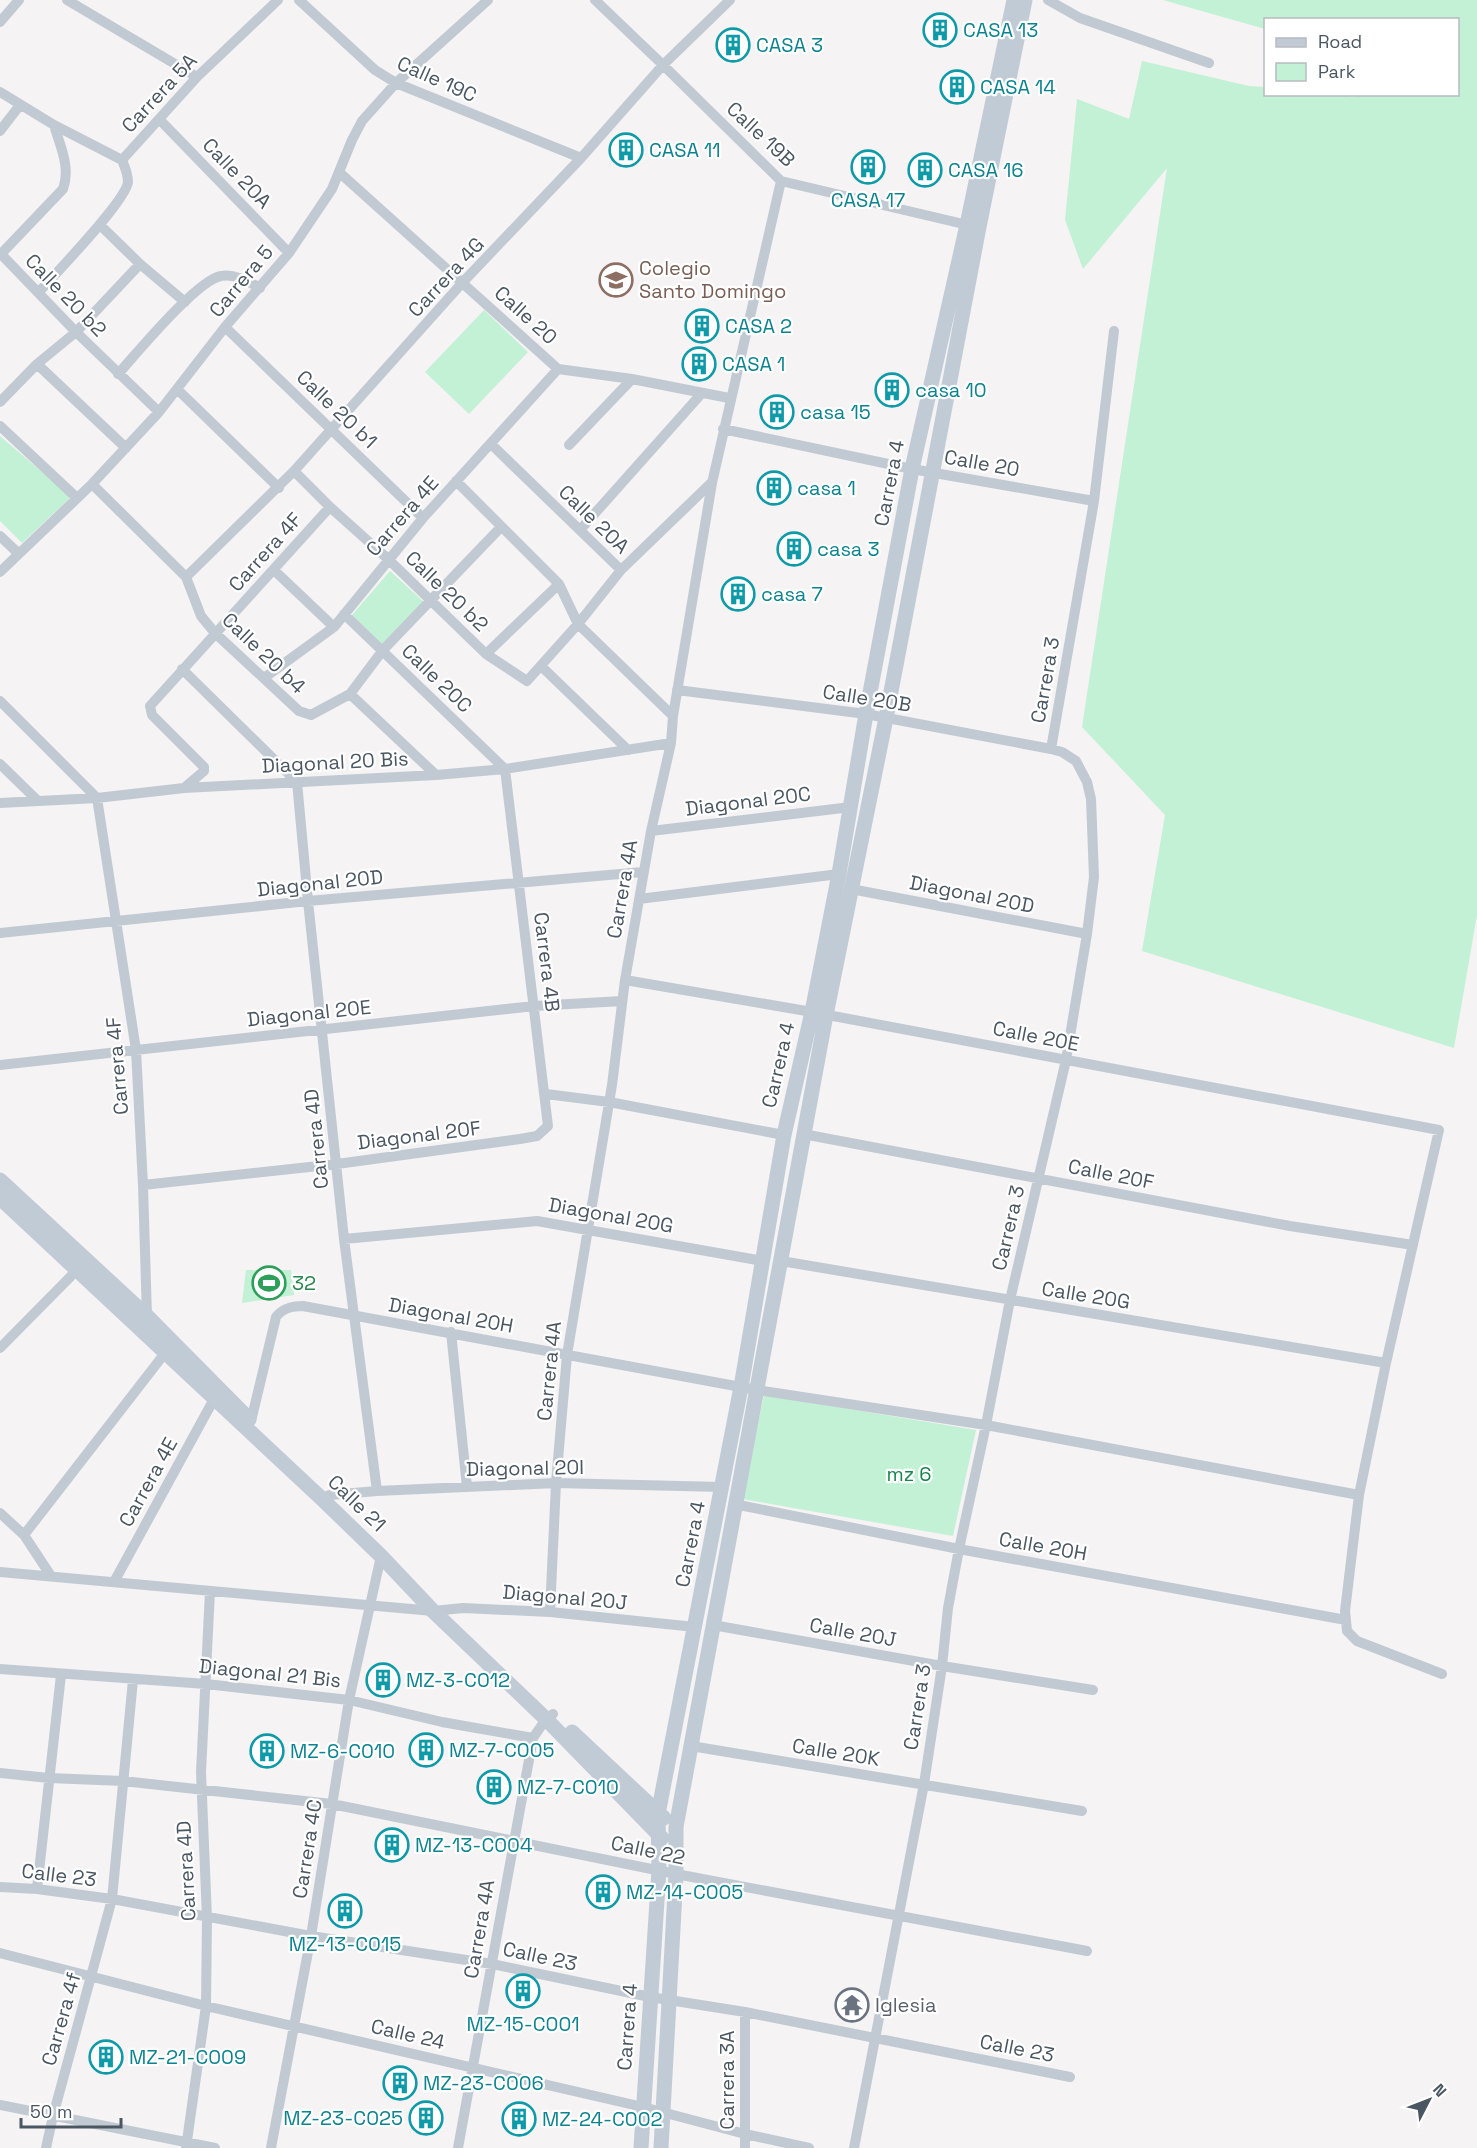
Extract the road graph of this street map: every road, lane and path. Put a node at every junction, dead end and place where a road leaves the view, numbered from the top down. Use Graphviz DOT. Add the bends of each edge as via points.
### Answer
graph roads {
  1 [pos="19,0"];
  2 [pos="67,0"];
  3 [pos="278,0"];
  4 [pos="299,0"];
  5 [pos="488,0"];
  6 [pos="595,0"];
  7 [pos="729,0"];
  8 [pos="1014,0"];
  9 [pos="1025,0"];
  10 [pos="1048,0"];
  11 [pos="0,22"];
  12 [pos="1209,63"];
  13 [pos="663,64"];
  14 [pos="197,77"];
  15 [pos="396,83"];
  16 [pos="0,92"];
  17 [pos="20,105"];
  18 [pos="159,119"];
  19 [pos="54,125"];
  20 [pos="0,131"];
  21 [pos="581,158"];
  22 [pos="122,160"];
  23 [pos="340,173"];
  24 [pos="781,181"];
  25 [pos="100,225"];
  26 [pos="973,226"];
  27 [pos="289,253"];
  28 [pos="0,254"];
  29 [pos="140,264"];
  30 [pos="463,282"];
  31 [pos="261,288"];
  32 [pos="39,292"];
  33 [pos="185,302"];
  34 [pos="225,327"];
  35 [pos="1114,331"];
  36 [pos="76,332"];
  37 [pos="37,364"];
  38 [pos="558,369"];
  39 [pos="118,374"];
  40 [pos="632,379"];
  41 [pos="178,390"];
  42 [pos="702,393"];
  43 [pos="729,398"];
  44 [pos="0,402"];
  45 [pos="159,412"];
  46 [pos="0,426"];
  47 [pos="723,429"];
  48 [pos="333,430"];
  49 [pos="491,444"];
  50 [pos="569,445"];
  51 [pos="126,448"];
  52 [pos="912,469"];
  53 [pos="294,471"];
  54 [pos="932,472"];
  55 [pos="456,482"];
  56 [pos="712,483"];
  57 [pos="92,484"];
  58 [pos="279,488"];
  59 [pos="77,498"];
  60 [pos="1094,501"];
  61 [pos="330,507"];
  62 [pos="423,518"];
  63 [pos="501,527"];
  64 [pos="580,530"];
  65 [pos="0,536"];
  66 [pos="18,553"];
  67 [pos="388,559"];
  68 [pos="274,570"];
  69 [pos="621,570"];
  70 [pos="0,572"];
  71 [pos="186,577"];
  72 [pos="558,584"];
  73 [pos="430,601"];
  74 [pos="344,614"];
  75 [pos="578,624"];
  76 [pos="334,627"];
  77 [pos="214,633"];
  78 [pos="383,651"];
  79 [pos="486,654"];
  80 [pos="541,666"];
  81 [pos="182,669"];
  82 [pos="264,678"];
  83 [pos="677,690"];
  84 [pos="350,694"];
  85 [pos="0,701"];
  86 [pos="866,714"];
  87 [pos="673,716"];
  88 [pos="886,718"];
  89 [pos="671,744"];
  90 [pos="1051,749"];
  91 [pos="628,750"];
  92 [pos="0,764"];
  93 [pos="505,769"];
  94 [pos="436,775"];
  95 [pos="297,782"];
  96 [pos="184,788"];
  97 [pos="97,798"];
  98 [pos="38,801"];
  99 [pos="0,804"];
  100 [pos="851,807"];
  101 [pos="651,831"];
  102 [pos="644,872"];
  103 [pos="839,874"];
  104 [pos="519,883"];
  105 [pos="851,889"];
  106 [pos="639,899"];
  107 [pos="308,901"];
  108 [pos="117,922"];
  109 [pos="0,933"];
  110 [pos="1087,934"];
  111 [pos="625,980"];
  112 [pos="622,1001"];
  113 [pos="534,1006"];
  114 [pos="819,1013"];
  115 [pos="322,1029"];
  116 [pos="136,1050"];
  117 [pos="1066,1060"];
  118 [pos="0,1065"];
  119 [pos="546,1094"];
  120 [pos="609,1102"];
  121 [pos="803,1134"];
  122 [pos="784,1136"];
  123 [pos="520,1139"];
  124 [pos="337,1164"];
  125 [pos="1038,1179"];
  126 [pos="0,1180"];
  127 [pos="143,1185"];
  128 [pos="1,1200"];
  129 [pos="586,1229"];
  130 [pos="344,1239"];
  131 [pos="1413,1245"];
  132 [pos="763,1261"];
  133 [pos="781,1261"];
  134 [pos="78,1269"];
  135 [pos="1010,1300"];
  136 [pos="147,1316"];
  137 [pos="355,1316"];
  138 [pos="451,1332"];
  139 [pos="144,1334"];
  140 [pos="0,1348"];
  141 [pos="165,1353"];
  142 [pos="567,1355"];
  143 [pos="1386,1363"];
  144 [pos="741,1387"];
  145 [pos="757,1390"];
  146 [pos="214,1399"];
  147 [pos="251,1421"];
  148 [pos="986,1425"];
  149 [pos="556,1483"];
  150 [pos="467,1487"];
  151 [pos="722,1487"];
  152 [pos="377,1491"];
  153 [pos="1359,1494"];
  154 [pos="326,1496"];
  155 [pos="734,1504"];
  156 [pos="0,1514"];
  157 [pos="24,1535"];
  158 [pos="959,1549"];
  159 [pos="381,1556"];
  160 [pos="0,1572"];
  161 [pos="51,1576"];
  162 [pos="114,1582"];
  163 [pos="210,1591"];
  164 [pos="370,1606"];
  165 [pos="439,1610"];
  166 [pos="549,1612"];
  167 [pos="1346,1620"];
  168 [pos="713,1625"];
  169 [pos="694,1627"];
  170 [pos="942,1666"];
  171 [pos="0,1669"];
  172 [pos="1442,1674"];
  173 [pos="61,1675"];
  174 [pos="133,1680"];
  175 [pos="206,1684"];
  176 [pos="1093,1690"];
  177 [pos="350,1700"];
  178 [pos="550,1717"];
  179 [pos="533,1738"];
  180 [pos="691,1746"];
  181 [pos="0,1773"];
  182 [pos="49,1778"];
  183 [pos="123,1781"];
  184 [pos="924,1784"];
  185 [pos="201,1790"];
  186 [pos="332,1804"];
  187 [pos="1082,1811"];
  188 [pos="658,1814"];
  189 [pos="676,1827"];
  190 [pos="659,1836"];
  191 [pos="514,1840"];
  192 [pos="676,1848"];
  193 [pos="659,1870"];
  194 [pos="676,1874"];
  195 [pos="0,1887"];
  196 [pos="38,1889"];
  197 [pos="112,1899"];
  198 [pos="898,1916"];
  199 [pos="207,1918"];
  200 [pos="311,1936"];
  201 [pos="1088,1951"];
  202 [pos="0,1953"];
  203 [pos="492,1964"];
  204 [pos="93,1975"];
  205 [pos="650,1997"];
  206 [pos="668,1999"];
  207 [pos="206,2006"];
  208 [pos="745,2012"];
  209 [pos="294,2026"];
  210 [pos="874,2039"];
  211 [pos="472,2067"];
  212 [pos="1070,2077"];
  213 [pos="0,2105"];
  214 [pos="643,2107"];
  215 [pos="663,2112"];
  216 [pos="53,2116"];
  217 [pos="745,2134"];
  218 [pos="186,2145"];
  219 [pos="46,2148"];
  220 [pos="214,2148"];
  221 [pos="271,2148"];
  222 [pos="458,2148"];
  223 [pos="641,2148"];
  224 [pos="662,2148"];
  225 [pos="745,2148"];
  226 [pos="809,2148"];
  227 [pos="854,2148"];
  1 -- 11 [label="street"];
  2 -- 14 [label="street"];
  3 -- 14 [label="street, Carrera 5A"];
  4 -- 15 [label="street, Calle 19C" via="375,70"];
  5 -- 15 [label="street, Carrera 5"];
  6 -- 13 [label="street, Calle 19B"];
  7 -- 13 [label="street, Carrera 4G"];
  8 -- 26 [label="main road, Carrera 4"];
  9 -- 26 [label="main road, Carrera 4"];
  10 -- 12 [label="street" via="1080,18"];
  13 -- 21 [label="street, Carrera 4G"];
  13 -- 24 [label="street, Calle 19B"];
  14 -- 18 [label="street, Carrera 5A"];
  15 -- 21 [label="street, Calle 19C"];
  15 -- 23 [label="street, Carrera 5" via="362,121"];
  16 -- 17 [label="street"];
  17 -- 19 [label="street"];
  17 -- 20 [label="street"];
  18 -- 22 [label="street, Carrera 5A"];
  18 -- 27 [label="street, Calle 20A"];
  19 -- 22 [label="street"];
  19 -- 28 [label="street" via="66,164 63,189"];
  21 -- 30 [label="street, Carrera 4G"];
  22 -- 25 [label="street, Carrera 5A" via="128,184"];
  23 -- 27 [label="street, Carrera 5"];
  23 -- 30 [label="street, Calle 20"];
  24 -- 26 [label="street, Calle 19B"];
  24 -- 43 [label="street, Carrera 4A"];
  25 -- 29 [label="street"];
  25 -- 32 [label="street, Carrera 5A"];
  26 -- 52 [label="main road, Carrera 4"];
  26 -- 54 [label="main road, Carrera 4"];
  27 -- 31 [label="street, Carrera 5"];
  28 -- 32 [label="street, Calle 20 b2"];
  29 -- 33 [label="street"];
  29 -- 36 [label="street"];
  30 -- 38 [label="street, Calle 20"];
  30 -- 48 [label="street, Carrera 4G"];
  31 -- 33 [label="street" via="221,276 203,285"];
  31 -- 34 [label="street, Carrera 5"];
  32 -- 36 [label="street, Calle 20 b2"];
  33 -- 39 [label="street"];
  34 -- 41 [label="street, Carrera 5"];
  34 -- 48 [label="street, Calle 20 b1"];
  35 -- 60 [label="street, Carrera 3"];
  36 -- 37 [label="street"];
  36 -- 39 [label="street, Calle 20 b2"];
  37 -- 44 [label="street"];
  37 -- 51 [label="street"];
  38 -- 40 [label="street, Calle 20"];
  38 -- 49 [label="street, Carrera 4E"];
  39 -- 45 [label="street, Calle 20 b2"];
  40 -- 42 [label="street, Calle 20"];
  40 -- 50 [label="street"];
  41 -- 45 [label="street, Carrera 5"];
  41 -- 58 [label="street"];
  42 -- 43 [label="street, Calle 20"];
  42 -- 64 [label="street"];
  43 -- 47 [label="street, Carrera 4A"];
  45 -- 51 [label="street, Carrera 5"];
  46 -- 59 [label="street"];
  47 -- 52 [label="street, Calle 20"];
  47 -- 56 [label="street, Carrera 4A"];
  48 -- 53 [label="street, Carrera 4G"];
  48 -- 62 [label="street, Calle 20 b1"];
  49 -- 55 [label="street, Carrera 4E"];
  49 -- 64 [label="street, Calle 20A"];
  51 -- 57 [label="street, Carrera 5"];
  52 -- 54 [label="street, Calle 20"];
  52 -- 86 [label="main road, Carrera 4"];
  53 -- 58 [label="street, Carrera 4G"];
  53 -- 61 [label="street, Calle 20 b2"];
  54 -- 60 [label="street, Calle 20"];
  54 -- 88 [label="main road, Carrera 4"];
  55 -- 62 [label="street, Carrera 4E"];
  55 -- 63 [label="street"];
  56 -- 69 [label="street"];
  56 -- 83 [label="street, Carrera 4A"];
  57 -- 59 [label="street, Carrera 5"];
  57 -- 71 [label="street, Calle 20 b4"];
  58 -- 71 [label="street, Carrera 4G"];
  59 -- 66 [label="street, Carrera 5"];
  60 -- 90 [label="street, Carrera 3"];
  61 -- 67 [label="street, Calle 20 b2"];
  61 -- 68 [label="street, Carrera 4F"];
  62 -- 67 [label="street, Carrera 4E"];
  63 -- 72 [label="street"];
  63 -- 73 [label="street"];
  64 -- 69 [label="street, Calle 20A"];
  65 -- 66 [label="street"];
  66 -- 70 [label="street, Carrera 5"];
  67 -- 73 [label="street, Calle 20 b2"];
  67 -- 74 [label="street, Carrera 4E"];
  68 -- 76 [label="street"];
  68 -- 77 [label="street, Carrera 4F"];
  69 -- 75 [label="street"];
  71 -- 77 [label="street, Calle 20 b4" via="201,616"];
  72 -- 75 [label="street"];
  72 -- 79 [label="street"];
  73 -- 78 [label="street"];
  73 -- 79 [label="street, Calle 20 b2"];
  74 -- 76 [label="street, Carrera 4E"];
  74 -- 78 [label="street, Calle 20C"];
  75 -- 80 [label="street"];
  75 -- 87 [label="street"];
  76 -- 82 [label="street, Carrera 4E"];
  77 -- 81 [label="street, Carrera 4F"];
  77 -- 82 [label="street, Calle 20 b4"];
  78 -- 84 [label="street"];
  78 -- 93 [label="street, Calle 20C"];
  79 -- 80 [label="street, Calle 20 b2" via="527,681"];
  80 -- 91 [label="street"];
  81 -- 95 [label="street"];
  81 -- 96 [label="street, Carrera 4F" via="150,706 153,715 203,765 204,771"];
  82 -- 84 [label="street, Calle 20 b4" via="299,711 311,715"];
  83 -- 86 [label="street, Calle 20B"];
  83 -- 87 [label="street, Carrera 4A"];
  84 -- 94 [label="street"];
  85 -- 97 [label="street"];
  86 -- 88 [label="street, Calle 20B"];
  86 -- 100 [label="main road, Carrera 4"];
  87 -- 89 [label="street, Carrera 4A"];
  88 -- 90 [label="street, Calle 20B"];
  88 -- 105 [label="main road, Carrera 4"];
  89 -- 91 [label="street, Diagonal 20 Bis"];
  89 -- 101 [label="street, Carrera 4A"];
  90 -- 110 [label="street, Carrera 3" via="1076,761 1091,799 1094,877"];
  91 -- 93 [label="street, Diagonal 20 Bis"];
  92 -- 98 [label="street"];
  93 -- 94 [label="street, Diagonal 20 Bis"];
  93 -- 104 [label="street, Carrera 4B"];
  94 -- 95 [label="street, Diagonal 20 Bis"];
  95 -- 96 [label="street, Diagonal 20 Bis"];
  95 -- 107 [label="street, Carrera 4D"];
  96 -- 97 [label="street, Diagonal 20 Bis"];
  97 -- 98 [label="street, Diagonal 20 Bis"];
  97 -- 108 [label="street, Carrera 4F"];
  98 -- 99 [label="street, Diagonal 20 Bis"];
  100 -- 101 [label="street, Diagonal 20C"];
  100 -- 103 [label="main road, Carrera 4"];
  101 -- 102 [label="street, Carrera 4A"];
  102 -- 104 [label="street, Diagonal 20D"];
  102 -- 106 [label="street, Carrera 4A"];
  103 -- 106 [label="street"];
  103 -- 114 [label="main road, Carrera 4"];
  104 -- 107 [label="street, Diagonal 20D"];
  104 -- 113 [label="street, Carrera 4B"];
  105 -- 110 [label="street, Diagonal 20D"];
  105 -- 114 [label="main road, Carrera 4"];
  106 -- 111 [label="street, Carrera 4A"];
  107 -- 108 [label="street, Diagonal 20D"];
  107 -- 115 [label="street, Carrera 4D"];
  108 -- 109 [label="street, Diagonal 20D"];
  108 -- 116 [label="street, Carrera 4F"];
  110 -- 117 [label="street, Carrera 3"];
  111 -- 112 [label="street, Carrera 4A"];
  111 -- 114 [label="street, Calle 20E"];
  112 -- 113 [label="street, Diagonal 20E"];
  112 -- 120 [label="street, Carrera 4A"];
  113 -- 115 [label="street, Diagonal 20E"];
  113 -- 119 [label="street, Carrera 4B"];
  114 -- 117 [label="street, Calle 20E"];
  114 -- 121 [label="main road, Carrera 4"];
  114 -- 122 [label="main road, Carrera 4"];
  115 -- 116 [label="street, Diagonal 20E"];
  115 -- 124 [label="street, Carrera 4D"];
  116 -- 118 [label="street, Diagonal 20E"];
  116 -- 127 [label="street, Carrera 4F"];
  117 -- 125 [label="street, Carrera 3"];
  117 -- 131 [label="street, Calle 20E" via="1439,1130"];
  119 -- 120 [label="street"];
  119 -- 123 [label="street, Carrera 4B" via="548,1126 537,1137"];
  120 -- 122 [label="street"];
  120 -- 129 [label="street, Carrera 4A"];
  121 -- 125 [label="street, Calle 20F"];
  121 -- 133 [label="main road, Carrera 4"];
  122 -- 132 [label="main road, Carrera 4"];
  123 -- 124 [label="street, Diagonal 20F"];
  124 -- 127 [label="street, Diagonal 20F"];
  124 -- 130 [label="street, Carrera 4D"];
  125 -- 131 [label="street, Calle 20F"];
  125 -- 135 [label="street, Carrera 3"];
  126 -- 136 [label="main road, Calle 21"];
  127 -- 136 [label="street, Carrera 4F"];
  128 -- 134 [label="main road, Calle 21"];
  129 -- 130 [label="street, Diagonal 20G" via="537,1221"];
  129 -- 132 [label="street, Diagonal 20G"];
  129 -- 142 [label="street, Carrera 4A"];
  130 -- 137 [label="street, Carrera 4D"];
  131 -- 143 [label="street"];
  132 -- 144 [label="main road, Carrera 4"];
  133 -- 135 [label="street, Calle 20G"];
  133 -- 145 [label="main road, Carrera 4"];
  134 -- 139 [label="main road, Calle 21"];
  134 -- 140 [label="street"];
  135 -- 143 [label="street, Calle 20G"];
  135 -- 148 [label="street, Carrera 3"];
  136 -- 139 [label="street, Carrera 4F"];
  136 -- 147 [label="main road, Calle 21"];
  137 -- 138 [label="street, Diagonal 20H"];
  137 -- 147 [label="street, Diagonal 20H" via="303,1306 281,1311 274,1322"];
  137 -- 152 [label="street, Carrera 4D"];
  138 -- 142 [label="street, Diagonal 20H"];
  138 -- 150 [label="street"];
  139 -- 141 [label="main road, Calle 21"];
  141 -- 146 [label="main road, Calle 21"];
  141 -- 157 [label="street"];
  142 -- 144 [label="street, Diagonal 20H"];
  142 -- 149 [label="street, Carrera 4A"];
  143 -- 153 [label="street"];
  144 -- 145 [label="street, Diagonal 20H"];
  144 -- 151 [label="main road, Carrera 4"];
  145 -- 148 [label="street"];
  145 -- 155 [label="main road, Carrera 4"];
  146 -- 154 [label="main road, Calle 21"];
  146 -- 162 [label="street, Carrera 4E"];
  147 -- 154 [label="main road, Calle 21"];
  148 -- 153 [label="street"];
  148 -- 158 [label="street, Carrera 3"];
  149 -- 150 [label="street, Diagonal 20I"];
  149 -- 151 [label="street, Diagonal 20I"];
  149 -- 166 [label="street, Carrera 4A"];
  150 -- 152 [label="street, Diagonal 20I"];
  151 -- 169 [label="main road, Carrera 4"];
  152 -- 154 [label="street, Diagonal 20I"];
  153 -- 167 [label="street"];
  154 -- 159 [label="main road, Calle 21"];
  154 -- 165 [label="main road, Calle 21"];
  155 -- 158 [label="street, Calle 20H"];
  155 -- 168 [label="main road, Carrera 4"];
  156 -- 157 [label="street"];
  157 -- 161 [label="street"];
  158 -- 167 [label="street, Calle 20H"];
  158 -- 170 [label="street, Carrera 3"];
  159 -- 164 [label="street, Carrera 4C"];
  159 -- 165 [label="main road, Calle 21"];
  160 -- 161 [label="street"];
  161 -- 162 [label="street"];
  162 -- 163 [label="street"];
  163 -- 164 [label="street"];
  163 -- 175 [label="street, Carrera 4D"];
  164 -- 165 [label="street"];
  164 -- 177 [label="street, Carrera 4C"];
  165 -- 166 [label="street, Diagonal 20J"];
  165 -- 178 [label="main road, Calle 21"];
  166 -- 169 [label="street, Diagonal 20J"];
  167 -- 172 [label="street" via="1347,1631 1357,1641"];
  168 -- 170 [label="street, Calle 20J"];
  168 -- 180 [label="main road, Carrera 4"];
  169 -- 188 [label="main road, Carrera 4"];
  170 -- 176 [label="street, Calle 20J"];
  170 -- 184 [label="street, Carrera 3"];
  171 -- 173 [label="street, Diagonal 21 Bis"];
  173 -- 174 [label="street, Diagonal 21 Bis"];
  173 -- 182 [label="street"];
  174 -- 175 [label="street, Diagonal 21 Bis"];
  174 -- 183 [label="street, Carrera 4f"];
  175 -- 177 [label="street, Diagonal 21 Bis"];
  175 -- 185 [label="street, Carrera 4D"];
  177 -- 179 [label="street, Diagonal 21 Bis"];
  177 -- 186 [label="street, Carrera 4C"];
  178 -- 179 [label="street, Carrera 4A"];
  178 -- 188 [label="main road, Calle 21"];
  178 -- 190 [label="main road, Calle 21"];
  179 -- 191 [label="street, Carrera 4A"];
  180 -- 184 [label="street, Calle 20K"];
  180 -- 189 [label="main road, Carrera 4"];
  181 -- 182 [label="street, Calle 22"];
  182 -- 183 [label="street, Calle 22"];
  182 -- 196 [label="street"];
  183 -- 185 [label="street, Calle 22"];
  183 -- 197 [label="street, Carrera 4f"];
  184 -- 187 [label="street, Calle 20K"];
  184 -- 198 [label="street, Carrera 3"];
  185 -- 186 [label="street, Calle 22"];
  185 -- 199 [label="street, Carrera 4D"];
  186 -- 191 [label="street, Calle 22"];
  186 -- 200 [label="street, Carrera 4C"];
  188 -- 189 [label="main road, Calle 21"];
  188 -- 190 [label="main road, Carrera 4"];
  189 -- 192 [label="main road, Carrera 4"];
  190 -- 192 [label="main road, Calle 21"];
  190 -- 193 [label="main road, Carrera 4"];
  191 -- 193 [label="street, Calle 22"];
  191 -- 203 [label="street, Carrera 4A"];
  192 -- 194 [label="main road, Carrera 4"];
  193 -- 194 [label="street, Calle 22"];
  193 -- 205 [label="main road, Carrera 4"];
  194 -- 198 [label="street, Calle 22"];
  194 -- 206 [label="main road, Carrera 4"];
  195 -- 196 [label="street, Calle 23"];
  196 -- 197 [label="street, Calle 23"];
  197 -- 199 [label="street, Calle 23"];
  197 -- 204 [label="street, Carrera 4f"];
  198 -- 201 [label="street, Calle 22"];
  198 -- 210 [label="street, Carrera 3"];
  199 -- 200 [label="street, Calle 23"];
  199 -- 207 [label="street, Carrera 4D"];
  200 -- 203 [label="street, Calle 23"];
  200 -- 209 [label="street, Carrera 4C"];
  202 -- 204 [label="street, Calle 24"];
  203 -- 205 [label="street, Calle 23"];
  203 -- 211 [label="street, Carrera 4A"];
  204 -- 207 [label="street, Calle 24"];
  204 -- 216 [label="street, Carrera 4f"];
  205 -- 206 [label="street, Calle 23"];
  205 -- 214 [label="main road, Carrera 4"];
  206 -- 208 [label="street, Calle 23"];
  206 -- 215 [label="main road, Carrera 4"];
  207 -- 209 [label="street, Calle 24"];
  207 -- 218 [label="street, Carrera 4D"];
  208 -- 210 [label="street, Calle 23"];
  208 -- 217 [label="street, Carrera 3A"];
  209 -- 211 [label="street, Calle 24"];
  209 -- 221 [label="street, Carrera 4C"];
  210 -- 212 [label="street, Calle 23"];
  210 -- 227 [label="street, Carrera 3"];
  211 -- 214 [label="street, Calle 24"];
  211 -- 222 [label="street, Carrera 4A"];
  213 -- 216 [label="street"];
  214 -- 215 [label="street, Calle 24"];
  214 -- 223 [label="main road, Carrera 4"];
  215 -- 217 [label="street, Calle 24"];
  215 -- 224 [label="main road, Carrera 4"];
  216 -- 218 [label="street"];
  216 -- 219 [label="street, Carrera 4f"];
  217 -- 225 [label="street, Carrera 3A"];
  217 -- 226 [label="street, Calle 24"];
  218 -- 220 [label="street"];
}
